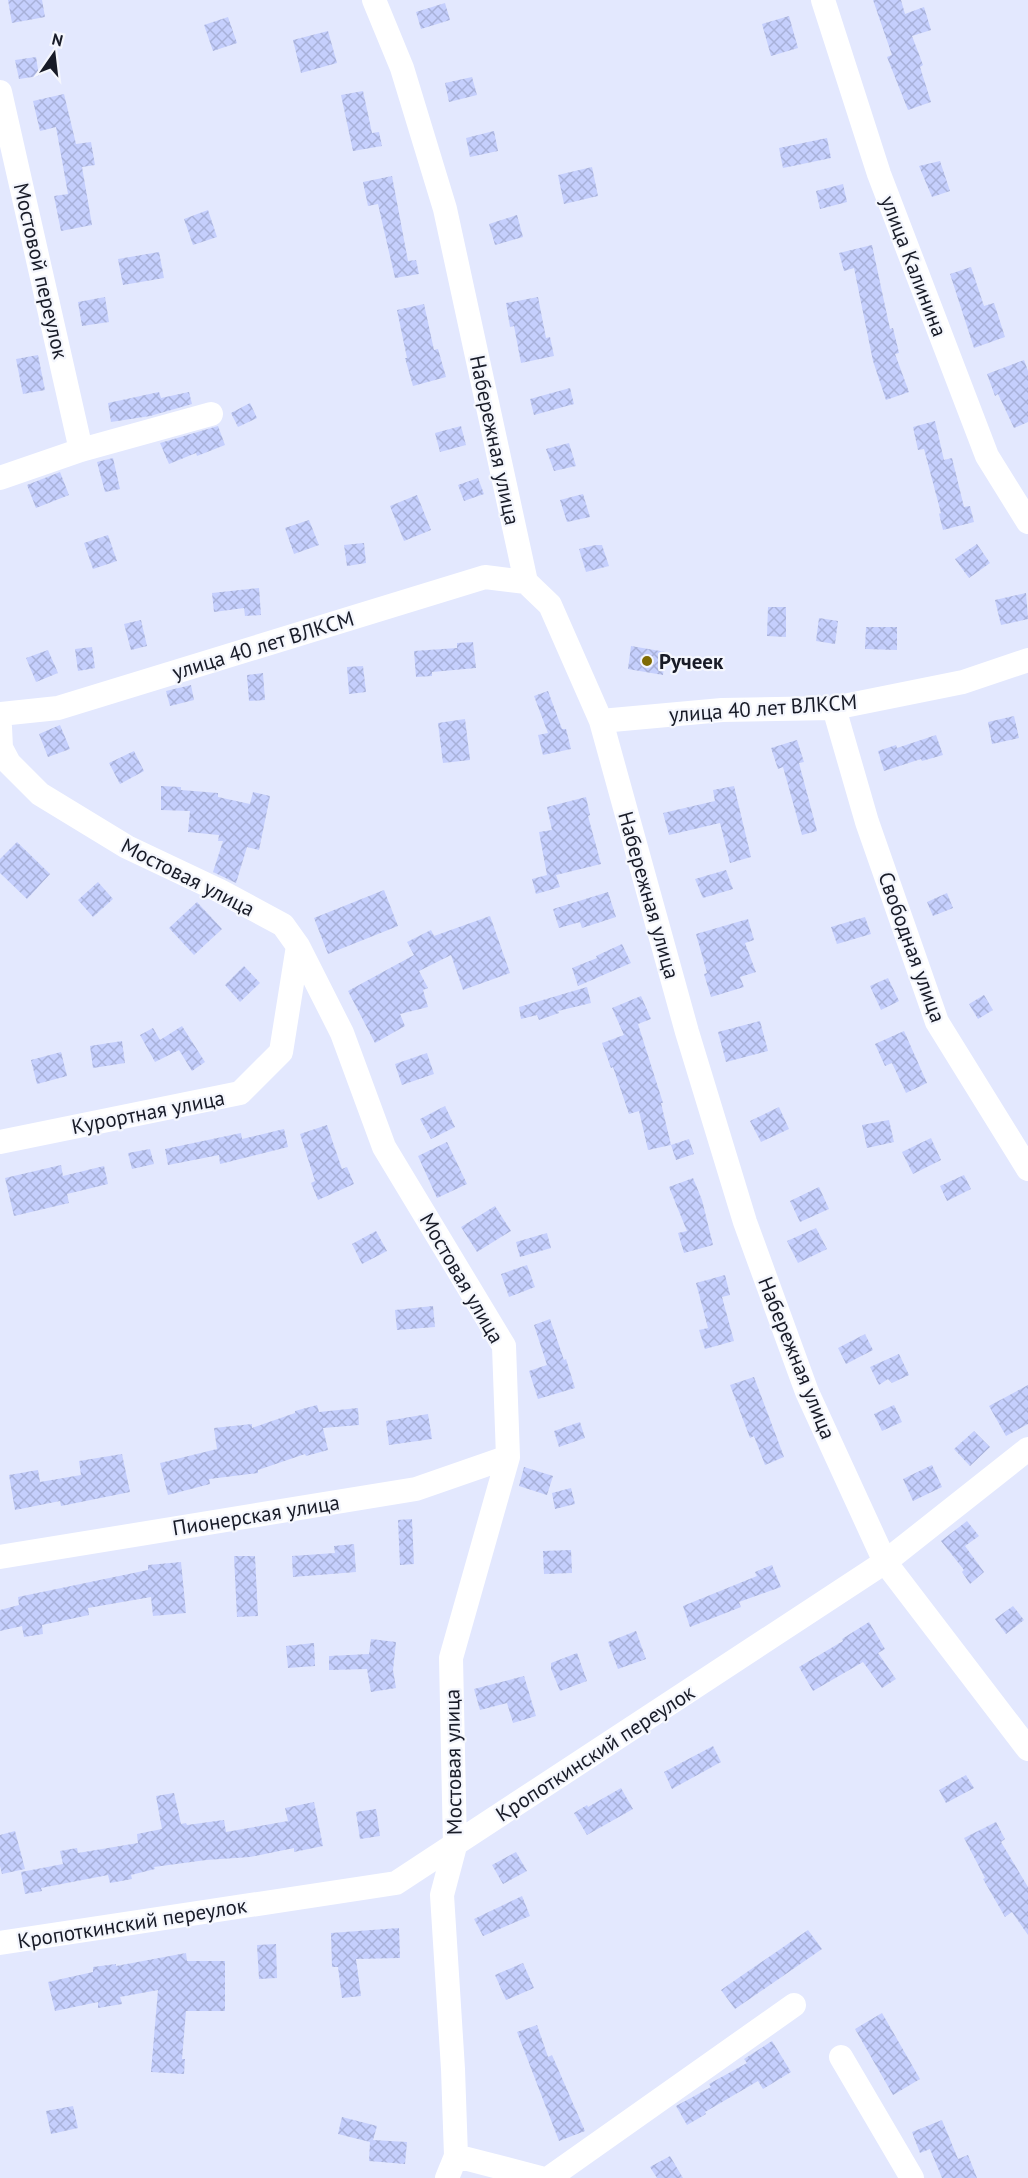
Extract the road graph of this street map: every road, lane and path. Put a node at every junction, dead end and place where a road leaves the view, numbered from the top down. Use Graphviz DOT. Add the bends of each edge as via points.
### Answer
graph roads {
  1 [pos="374,0"];
  2 [pos="823,0"];
  3 [pos="0,92"];
  4 [pos="211,414"];
  5 [pos="81,450"];
  6 [pos="0,478"];
  7 [pos="1028,522"];
  8 [pos="526,582"];
  9 [pos="1028,660"];
  10 [pos="834,708"];
  11 [pos="0,714"];
  12 [pos="601,721"];
  13 [pos="0,727"];
  14 [pos="4,766"];
  15 [pos="298,946"];
  16 [pos="0,1142"];
  17 [pos="1028,1169"];
  18 [pos="1028,1449"];
  19 [pos="508,1457"];
  20 [pos="0,1557"];
  21 [pos="885,1562"];
  22 [pos="1028,1749"];
  23 [pos="455,1846"];
  24 [pos="0,1943"];
  25 [pos="795,2005"];
  26 [pos="841,2057"];
  27 [pos="451,2167"];
  28 [pos="541,2178"];
  29 [pos="549,2178"];
  30 [pos="912,2178"];
  1 -- 8 [label="street, Набережная улица" via="402,68 446,209"];
  2 -- 7 [label="street, улица Калинина" via="879,174 987,456"];
  3 -- 5 [label="street, Мостовой переулок"];
  4 -- 5 [label="street"];
  5 -- 6 [label="street"];
  8 -- 11 [label="street, улица 40 лет ВЛКСМ" via="485,577 58,708"];
  8 -- 12 [label="street, Набережная улица" via="550,605"];
  9 -- 10 [label="street, улица 40 лет ВЛКСМ" via="963,682"];
  10 -- 12 [label="street, улица 40 лет ВЛКСМ" via="722,710"];
  10 -- 17 [label="street, Свободная улица" via="867,822 937,1022"];
  12 -- 21 [label="street, Набережная улица" via="687,1032 745,1222 807,1392"];
  13 -- 14 [label="street, Мостовая улица"];
  14 -- 15 [label="street, Мостовая улица" via="40,794 127,847 283,925"];
  15 -- 16 [label="street, Курортная улица" via="281,1052 240,1093"];
  15 -- 19 [label="street, Мостовая улица" via="342,1033 384,1147 504,1346"];
  18 -- 21 [label="street, Кропоткинский переулок"];
  19 -- 20 [label="street, Пионерская улица" via="416,1489"];
  19 -- 23 [label="street, Мостовая улица" via="451,1658"];
  21 -- 22 [label="street, Набережная улица"];
  21 -- 23 [label="street, Кропоткинский переулок"];
  23 -- 24 [label="street, Кропоткинский переулок" via="396,1883"];
  23 -- 27 [label="street, Мостовая улица" via="442,1895 453,2069"];
  25 -- 29 [label="street"];
  26 -- 30 [label="street"];
  27 -- 28 [label="street, Мостовая улица"];
}
